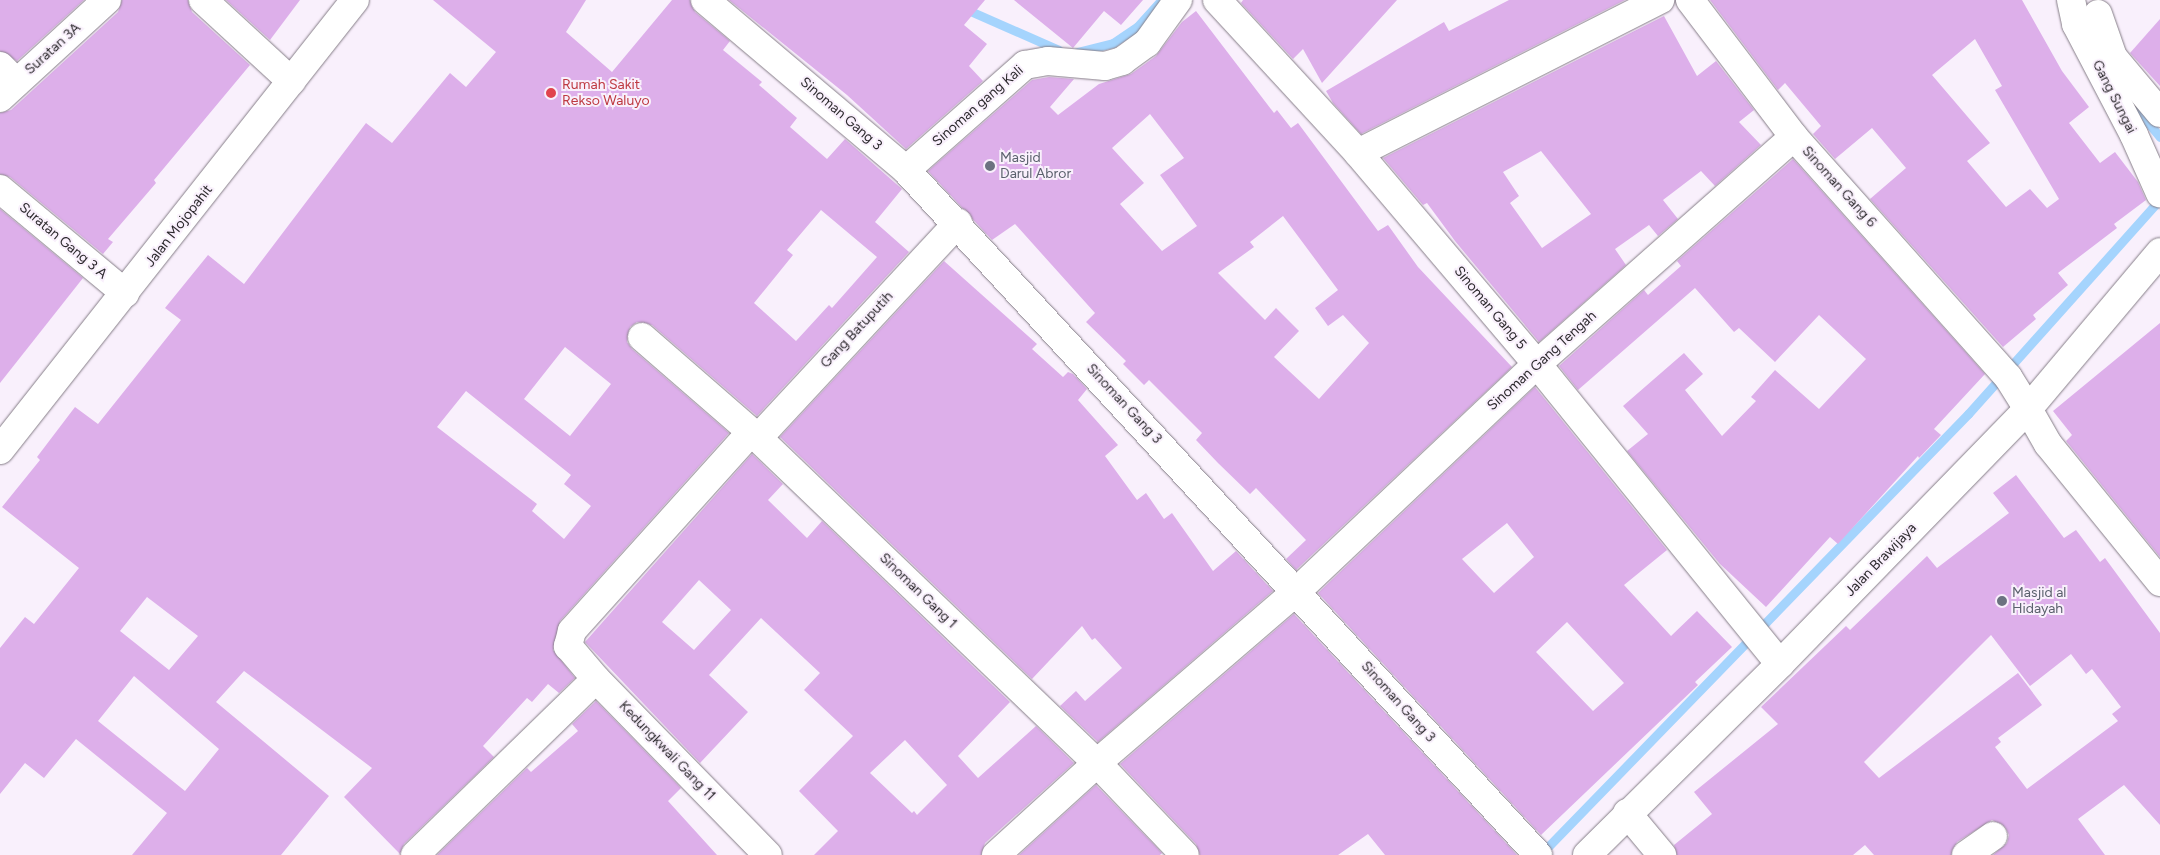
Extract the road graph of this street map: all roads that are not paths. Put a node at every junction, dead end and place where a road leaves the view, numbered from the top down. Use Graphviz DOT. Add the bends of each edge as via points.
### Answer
graph roads {
  1 [pos="107,0"];
  2 [pos="203,0"];
  3 [pos="355,0"];
  4 [pos="705,0"];
  5 [pos="1178,0"];
  6 [pos="1217,0"];
  7 [pos="1660,0"];
  8 [pos="1690,0"];
  9 [pos="2071,0"];
  10 [pos="2098,14"];
  11 [pos="5,82"];
  12 [pos="291,82"];
  13 [pos="2160,113"];
  14 [pos="1794,137"];
  15 [pos="1358,153"];
  16 [pos="906,170"];
  17 [pos="0,189"];
  18 [pos="2158,191"];
  19 [pos="958,224"];
  20 [pos="2160,252"];
  21 [pos="125,293"];
  22 [pos="642,337"];
  23 [pos="1537,364"];
  24 [pos="2028,408"];
  25 [pos="754,435"];
  26 [pos="0,450"];
  27 [pos="2160,582"];
  28 [pos="1297,591"];
  29 [pos="568,646"];
  30 [pos="1780,664"];
  31 [pos="596,679"];
  32 [pos="1097,763"];
  33 [pos="1627,812"];
  34 [pos="1993,836"];
  35 [pos="415,855"];
  36 [pos="768,855"];
  37 [pos="996,855"];
  38 [pos="1185,855"];
  39 [pos="1538,855"];
  40 [pos="1587,855"];
  41 [pos="1662,855"];
  42 [pos="1966,855"];
  1 -- 11 [label="street, Suratan 3A"];
  2 -- 12 [label="street"];
  3 -- 12 [label="street, Jalan Mojopahit"];
  4 -- 16 [label="street, Sinoman Gang 3"];
  5 -- 16 [label="street, Sinoman gang Kali" via="1147,43 1122,61 1105,66 1048,60 1025,65"];
  6 -- 15 [label="street, Sinoman Gang 5"];
  7 -- 15 [label="street"];
  8 -- 14 [label="street, Sinoman Gang 6"];
  9 -- 18 [label="street, Gang Sungai" via="2076,24 2134,135"];
  10 -- 13 [label="street, Gang Sungai" via="2113,57"];
  12 -- 21 [label="street, Jalan Mojopahit"];
  14 -- 23 [label="street, Sinoman Gang Tengah"];
  14 -- 24 [label="street, Sinoman Gang 6" via="2003,371"];
  15 -- 23 [label="street, Sinoman Gang 5"];
  16 -- 19 [label="street, Sinoman Gang 3"];
  17 -- 21 [label="street, Suratan Gang 3 A"];
  19 -- 25 [label="street, Gang Batuputih"];
  19 -- 28 [label="street, Sinoman Gang 3"];
  20 -- 24 [label="street, Jalan Brawijaya"];
  21 -- 26 [label="street, Jalan Mojopahit"];
  22 -- 25 [label="street, Sinoman Gang 1"];
  23 -- 28 [label="street, Sinoman Gang Tengah"];
  23 -- 30 [label="street, Sinoman Gang 5"];
  24 -- 27 [label="street, Sinoman Gang 6" via="2048,444"];
  24 -- 30 [label="street, Jalan Brawijaya"];
  25 -- 29 [label="street, Gang Batuputih" via="572,631"];
  25 -- 32 [label="street, Sinoman Gang 1"];
  28 -- 32 [label="street, Sinoman Gang Tengah"];
  28 -- 39 [label="street, Sinoman Gang 3"];
  29 -- 31 [label="street, Kedungkwali Gang 11"];
  30 -- 33 [label="street, Jalan Brawijaya"];
  31 -- 35 [label="street"];
  31 -- 36 [label="street, Kedungkwali Gang 11"];
  32 -- 37 [label="street, Sinoman Gang Tengah"];
  32 -- 38 [label="street, Sinoman Gang 1"];
  33 -- 40 [label="street, Jalan Brawijaya"];
  33 -- 41 [label="street"];
  34 -- 42 [label="street"];
}
